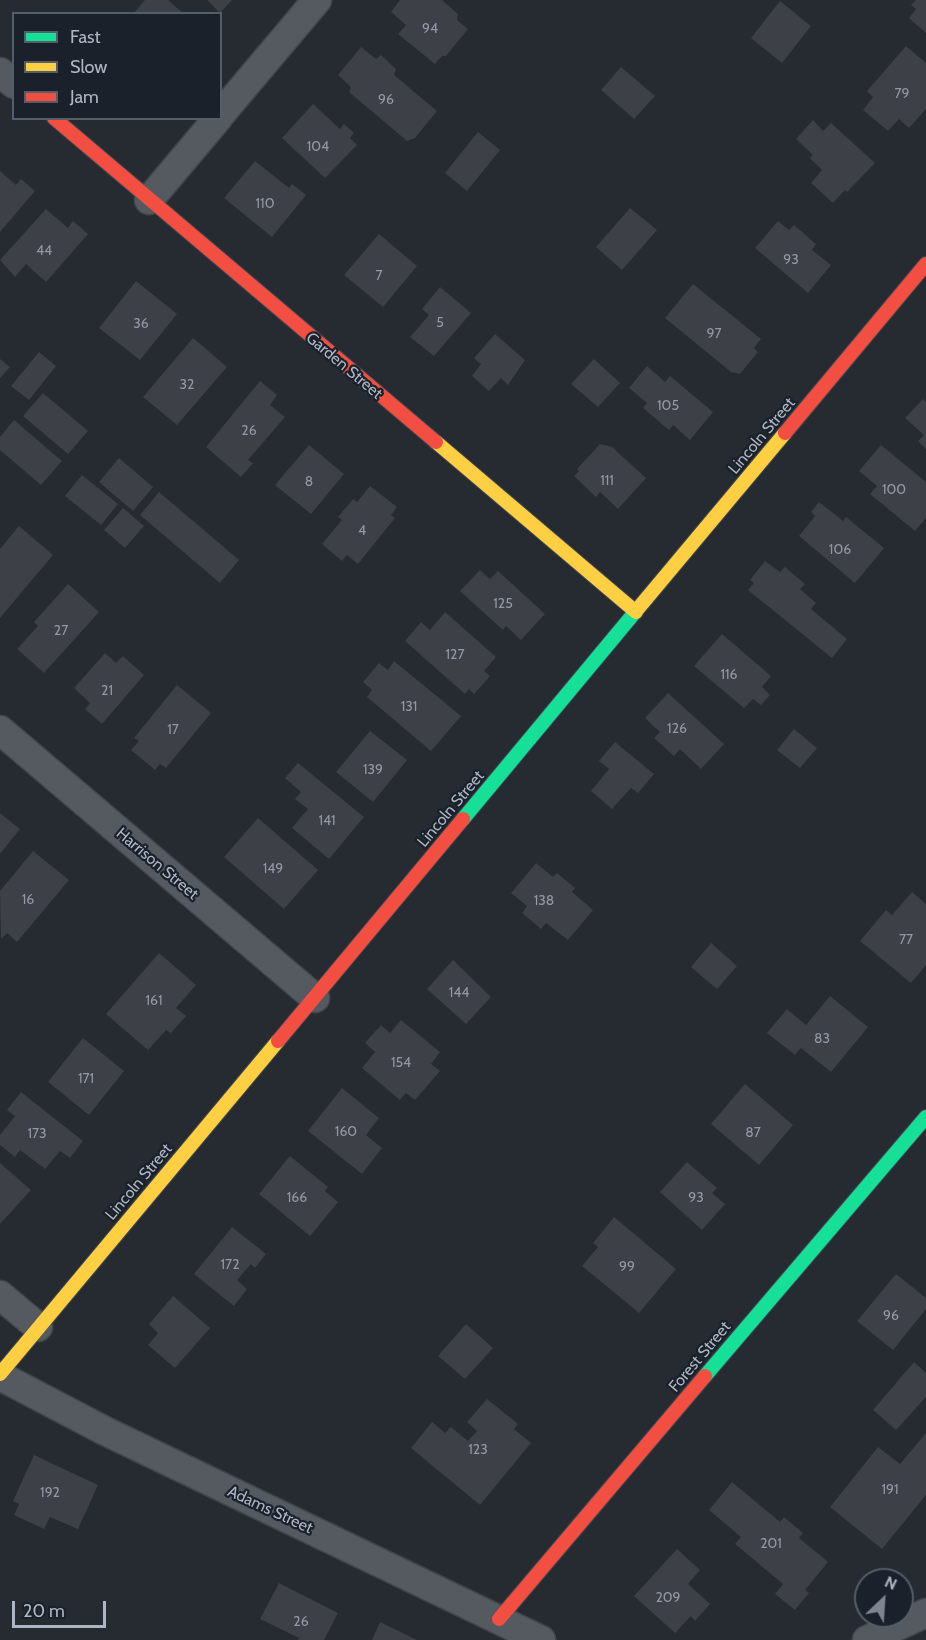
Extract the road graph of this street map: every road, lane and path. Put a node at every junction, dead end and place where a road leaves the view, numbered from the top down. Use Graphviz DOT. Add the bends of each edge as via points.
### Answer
graph roads {
  1 [pos="317,0"];
  2 [pos="0,72"];
  3 [pos="12,82"];
  4 [pos="222,113"];
  5 [pos="56,120"];
  6 [pos="216,120"];
  7 [pos="149,200"];
  8 [pos="926,264"];
  9 [pos="636,612"];
  10 [pos="0,730"];
  11 [pos="315,998"];
  12 [pos="926,1117"];
  13 [pos="0,1295"];
  14 [pos="38,1327"];
  15 [pos="0,1375"];
  16 [pos="926,1613"];
  17 [pos="499,1619"];
  18 [pos="541,1640"];
  19 [pos="867,1640"];
  1 -- 4 [label="street"];
  2 -- 3 [label="street"];
  5 -- 7 [label="street, Garden Street"];
  6 -- 7 [label="street"];
  7 -- 9 [label="street, Garden Street"];
  8 -- 9 [label="street, Lincoln Street"];
  9 -- 11 [label="street, Lincoln Street"];
  10 -- 11 [label="street, Harrison Street"];
  11 -- 14 [label="street, Lincoln Street"];
  12 -- 17 [label="street, Forest Street"];
  13 -- 14 [label="street"];
  14 -- 15 [label="street, Lincoln Street"];
  15 -- 17 [label="street, Adams Street" via="105,1431"];
  16 -- 19 [label="street"];
  17 -- 18 [label="street, Adams Street"];
}
